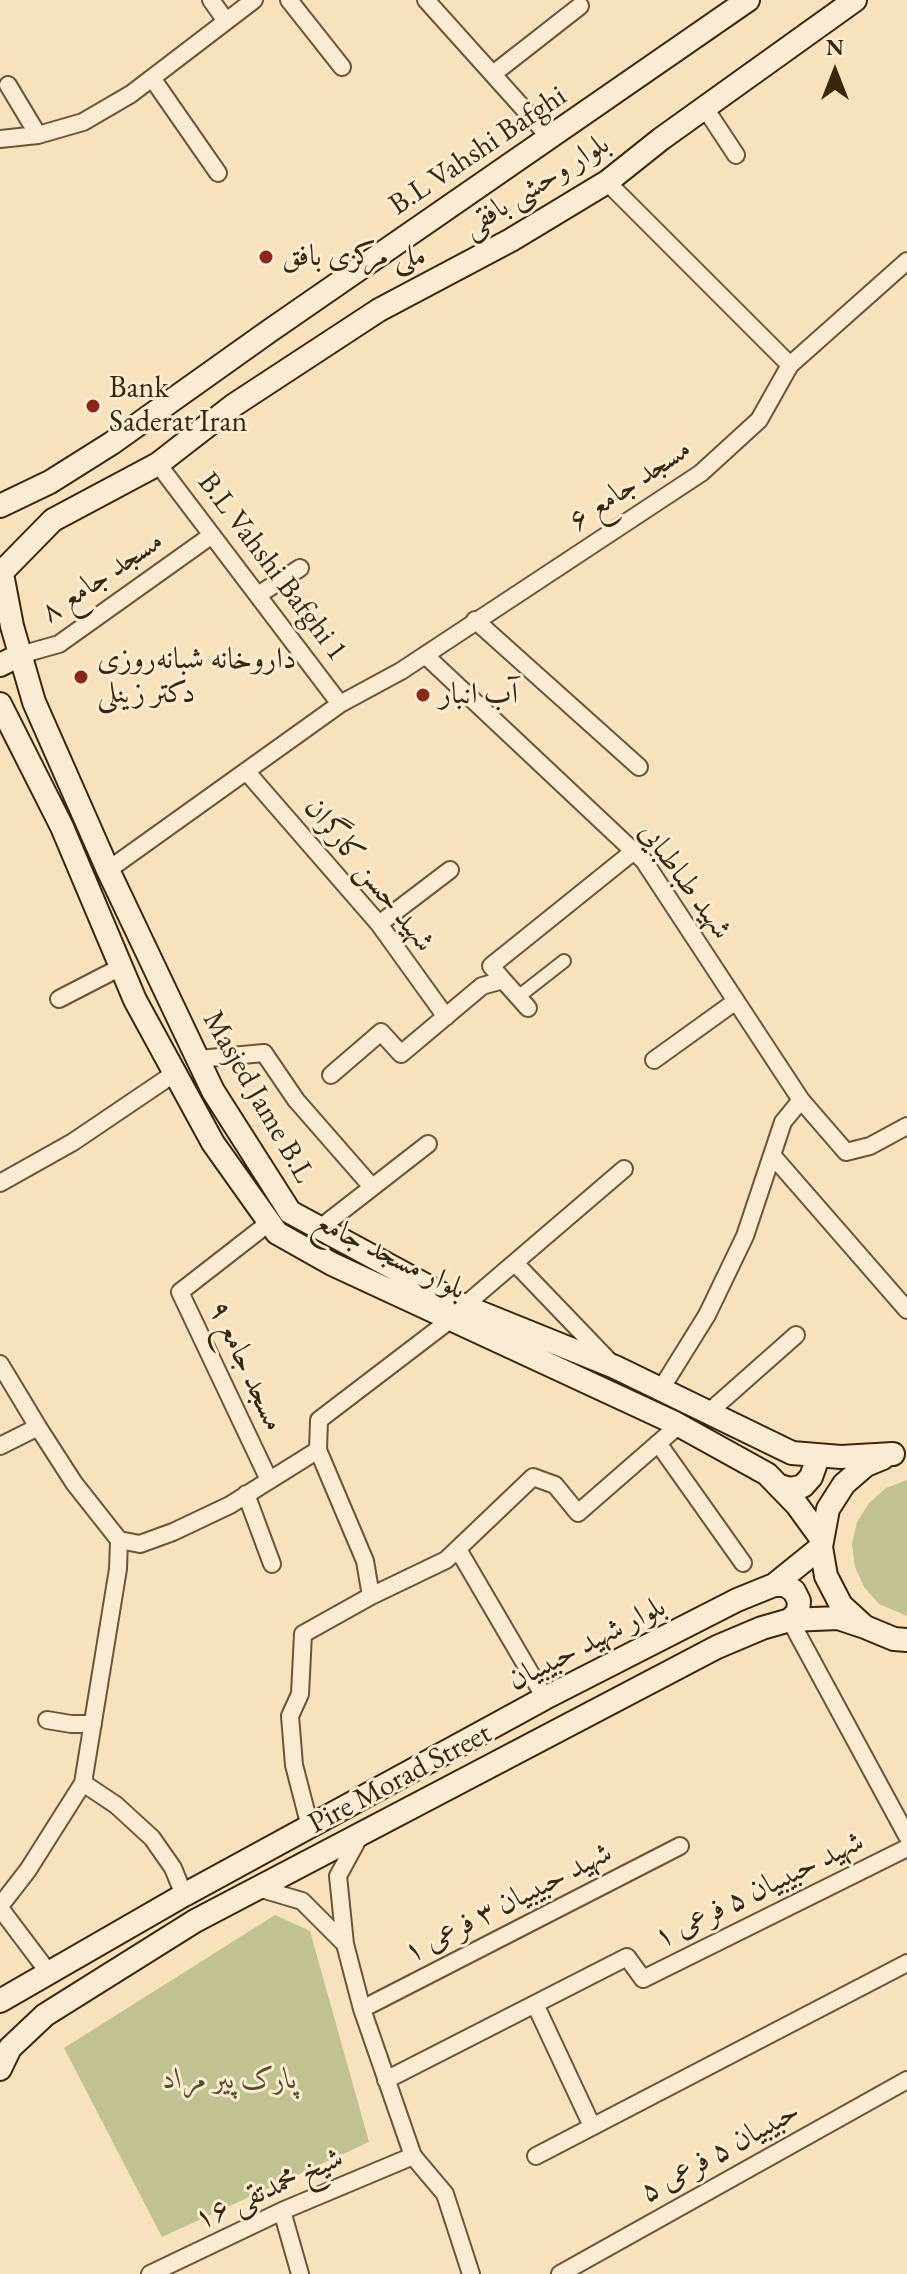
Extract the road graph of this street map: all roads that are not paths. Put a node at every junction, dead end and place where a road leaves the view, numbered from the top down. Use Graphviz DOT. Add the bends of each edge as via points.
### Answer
graph roads {
  1 [pos="211,0"];
  2 [pos="254,0"];
  3 [pos="289,0"];
  4 [pos="426,0"];
  5 [pos="748,0"];
  6 [pos="855,0"];
  7 [pos="580,6"];
  8 [pos="226,21"];
  9 [pos="342,67"];
  10 [pos="493,74"];
  11 [pos="152,78"];
  12 [pos="8,85"];
  13 [pos="705,108"];
  14 [pos="38,135"];
  15 [pos="550,138"];
  16 [pos="0,139"];
  17 [pos="736,155"];
  18 [pos="218,173"];
  19 [pos="607,182"];
  20 [pos="907,261"];
  21 [pos="790,365"];
  22 [pos="158,464"];
  23 [pos="2,506"];
  24 [pos="212,535"];
  25 [pos="300,568"];
  26 [pos="1,573"];
  27 [pos="258,595"];
  28 [pos="475,620"];
  29 [pos="425,655"];
  30 [pos="10,660"];
  31 [pos="0,704"];
  32 [pos="340,704"];
  33 [pos="639,767"];
  34 [pos="246,771"];
  35 [pos="634,851"];
  36 [pos="108,870"];
  37 [pos="450,870"];
  38 [pos="379,924"];
  39 [pos="564,961"];
  40 [pos="121,967"];
  41 [pos="503,980"];
  42 [pos="59,999"];
  43 [pos="736,1001"];
  44 [pos="523,1003"];
  45 [pos="446,1017"];
  46 [pos="198,1059"];
  47 [pos="654,1060"];
  48 [pos="175,1073"];
  49 [pos="331,1075"];
  50 [pos="801,1100"];
  51 [pos="907,1126"];
  52 [pos="428,1144"];
  53 [pos="772,1155"];
  54 [pos="624,1169"];
  55 [pos="0,1183"];
  56 [pos="372,1187"];
  57 [pos="270,1222"];
  58 [pos="320,1228"];
  59 [pos="515,1263"];
  60 [pos="904,1306"];
  61 [pos="457,1313"];
  62 [pos="796,1335"];
  63 [pos="0,1364"];
  64 [pos="615,1367"];
  65 [pos="661,1389"];
  66 [pos="709,1412"];
  67 [pos="679,1425"];
  68 [pos="38,1427"];
  69 [pos="658,1443"];
  70 [pos="0,1446"];
  71 [pos="318,1450"];
  72 [pos="900,1453"];
  73 [pos="813,1455"];
  74 [pos="269,1480"];
  75 [pos="780,1486"];
  76 [pos="246,1494"];
  77 [pos="119,1540"];
  78 [pos="821,1543"];
  79 [pos="459,1551"];
  80 [pos="743,1563"];
  81 [pos="272,1564"];
  82 [pos="774,1585"];
  83 [pos="371,1596"];
  84 [pos="790,1620"];
  85 [pos="865,1627"];
  86 [pos="907,1640"];
  87 [pos="545,1698"];
  88 [pos="47,1720"];
  89 [pos="93,1724"];
  90 [pos="83,1783"];
  91 [pos="310,1827"];
  92 [pos="362,1832"];
  93 [pos="907,1836"];
  94 [pos="680,1846"];
  95 [pos="907,1848"];
  96 [pos="258,1888"];
  97 [pos="184,1895"];
  98 [pos="0,1907"];
  99 [pos="345,1944"];
  100 [pos="907,1963"];
  101 [pos="49,1973"];
  102 [pos="0,2001"];
  103 [pos="535,2004"];
  104 [pos="362,2009"];
  105 [pos="5,2049"];
  106 [pos="0,2069"];
  107 [pos="386,2080"];
  108 [pos="907,2080"];
  109 [pos="592,2126"];
  110 [pos="413,2156"];
  111 [pos="536,2156"];
  112 [pos="282,2211"];
  113 [pos="150,2274"];
  114 [pos="300,2274"];
  115 [pos="471,2274"];
  116 [pos="560,2274"];
  1 -- 8 [label="street"];
  2 -- 8 [label="street"];
  3 -- 9 [label="street"];
  4 -- 10 [label="street"];
  5 -- 15 [label="main road, B.L Vahshi Bafghi"];
  6 -- 13 [label="main road, بلوار وحشی بافقی"];
  7 -- 10 [label="street"];
  8 -- 11 [label="street"];
  10 -- 15 [label="street"];
  11 -- 14 [label="street" via="83,122"];
  11 -- 18 [label="street"];
  12 -- 14 [label="street"];
  13 -- 17 [label="street"];
  13 -- 19 [label="main road, بلوار وحشی بافقی"];
  14 -- 16 [label="street"];
  15 -- 23 [label="main road, B.L Vahshi Bafghi" via="112,443"];
  19 -- 21 [label="street"];
  19 -- 22 [label="main road, بلوار وحشی بافقی" via="379,310 234,405"];
  20 -- 21 [label="street, مسجد جامع ۶"];
  21 -- 28 [label="street, مسجد جامع ۶" via="759,420 701,473"];
  22 -- 24 [label="street, B.L Vahshi Bafghi 1"];
  22 -- 26 [label="main road, بلوار وحشی بافقی" via="53,520"];
  24 -- 27 [label="street, B.L Vahshi Bafghi 1"];
  24 -- 30 [label="street, مسجد جامع ۸" via="59,644"];
  25 -- 27 [label="street"];
  26 -- 30 [label="main road, Masjed Jame B.L"];
  27 -- 32 [label="street, B.L Vahshi Bafghi 1"];
  28 -- 29 [label="street, مسجد جامع ۶"];
  28 -- 33 [label="street"];
  29 -- 32 [label="street, مسجد جامع ۶"];
  29 -- 35 [label="street, شهید طباطبایی"];
  30 -- 36 [label="main road, Masjed Jame B.L"];
  31 -- 40 [label="main road, بلوار مسجد جامع" via="62,827"];
  32 -- 34 [label="street, مسجد جامع ۶"];
  34 -- 36 [label="street, مسجد جامع ۶"];
  34 -- 38 [label="street, شهید حسن کارگران"];
  35 -- 41 [label="street" via="491,966"];
  35 -- 43 [label="street, شهید طباطبایی"];
  36 -- 46 [label="main road, Masjed Jame B.L"];
  37 -- 38 [label="street"];
  38 -- 45 [label="street, شهید حسن کارگران"];
  39 -- 44 [label="street"];
  40 -- 42 [label="street"];
  40 -- 48 [label="main road, بلوار مسجد جامع"];
  41 -- 44 [label="street"];
  41 -- 45 [label="street" via="482,986"];
  43 -- 47 [label="street"];
  43 -- 50 [label="street, شهید طباطبایی"];
  45 -- 49 [label="street" via="401,1054 381,1032"];
  46 -- 56 [label="street" via="264,1053 296,1100"];
  46 -- 58 [label="main road, Masjed Jame B.L" via="290,1212"];
  48 -- 55 [label="street" via="73,1142"];
  48 -- 57 [label="main road, بلوار مسجد جامع" via="213,1143"];
  50 -- 51 [label="street, شهید طباطبایی" via="846,1152"];
  50 -- 53 [label="street" via="783,1122"];
  52 -- 56 [label="street"];
  53 -- 60 [label="street"];
  53 -- 65 [label="street" via="745,1236 707,1315"];
  54 -- 59 [label="street"];
  56 -- 58 [label="street"];
  57 -- 61 [label="main road, بلوار مسجد جامع" via="277,1233 332,1264"];
  57 -- 74 [label="street, مسجد جامع ۹" via="180,1292"];
  58 -- 61 [label="main road, Masjed Jame B.L"];
  59 -- 61 [label="street"];
  59 -- 64 [label="street"];
  61 -- 64 [label="main road, Masjed Jame B.L"];
  61 -- 67 [label="main road, بلوار مسجد جامع"];
  61 -- 71 [label="street" via="319,1420"];
  62 -- 66 [label="street"];
  63 -- 68 [label="street"];
  64 -- 65 [label="main road, Masjed Jame B.L"];
  65 -- 66 [label="main road, Masjed Jame B.L"];
  66 -- 73 [label="main road, Masjed Jame B.L" via="792,1453"];
  67 -- 69 [label="street"];
  67 -- 75 [label="main road, بلوار مسجد جامع"];
  68 -- 70 [label="street"];
  68 -- 77 [label="street"];
  69 -- 79 [label="street" via="578,1513 555,1485 533,1477"];
  69 -- 80 [label="street"];
  71 -- 74 [label="street"];
  71 -- 83 [label="street" via="365,1561"];
  72 -- 73 [label="main road, Masjed Jame B.L"];
  72 -- 78 [label="main road" via="866,1465 844,1484 828,1509"];
  73 -- 75 [label="main road" via="815,1466 803,1486"];
  74 -- 76 [label="street"];
  75 -- 78 [label="main road, بلوار مسجد جامع"];
  76 -- 77 [label="street" via="140,1544"];
  76 -- 81 [label="street"];
  77 -- 89 [label="street"];
  78 -- 82 [label="main road, بلوار شهید حبیبیان"];
  78 -- 85 [label="main road" via="826,1576 841,1605"];
  79 -- 83 [label="street"];
  79 -- 87 [label="street"];
  82 -- 84 [label="main road" via="785,1585 799,1601"];
  82 -- 87 [label="main road, بلوار شهید حبیبیان"];
  83 -- 91 [label="street" via="303,1634 300,1694 290,1716 294,1765"];
  84 -- 85 [label="main road, Pire Morad Street" via="838,1618"];
  84 -- 92 [label="main road, Pire Morad Street" via="717,1647"];
  84 -- 93 [label="street"];
  85 -- 86 [label="main road, Pire Morad Street"];
  87 -- 91 [label="main road, بلوار شهید حبیبیان"];
  88 -- 89 [label="street"];
  89 -- 90 [label="street"];
  90 -- 97 [label="street" via="152,1838"];
  90 -- 98 [label="street"];
  91 -- 97 [label="main road, بلوار شهید حبیبیان"];
  92 -- 96 [label="main road, Pire Morad Street"];
  92 -- 99 [label="street" via="338,1876"];
  94 -- 104 [label="street, شهید حبیبیان ۳ فرعی ۱"];
  95 -- 103 [label="street, شهید حبیبیان ۵ فرعی ۱" via="643,1979 627,1957"];
  96 -- 99 [label="street" via="302,1901"];
  96 -- 105 [label="main road, Pire Morad Street" via="45,2015"];
  97 -- 101 [label="main road, بلوار شهید حبیبیان"];
  98 -- 101 [label="street"];
  99 -- 104 [label="street"];
  100 -- 109 [label="street"];
  101 -- 102 [label="main road, بلوار شهید حبیبیان"];
  103 -- 107 [label="street, شهید حبیبیان ۵ فرعی ۱"];
  103 -- 109 [label="street"];
  104 -- 107 [label="street"];
  105 -- 106 [label="main road, Pire Morad Street"];
  107 -- 110 [label="street"];
  108 -- 116 [label="street, حبیبیان ۵ فرعی ۵"];
  109 -- 111 [label="street"];
  110 -- 112 [label="street, شیخ محمدتقی ۱۶"];
  110 -- 115 [label="street" via="445,2194"];
  112 -- 113 [label="street, شیخ محمدتقی ۱۶"];
  112 -- 114 [label="street"];
}
